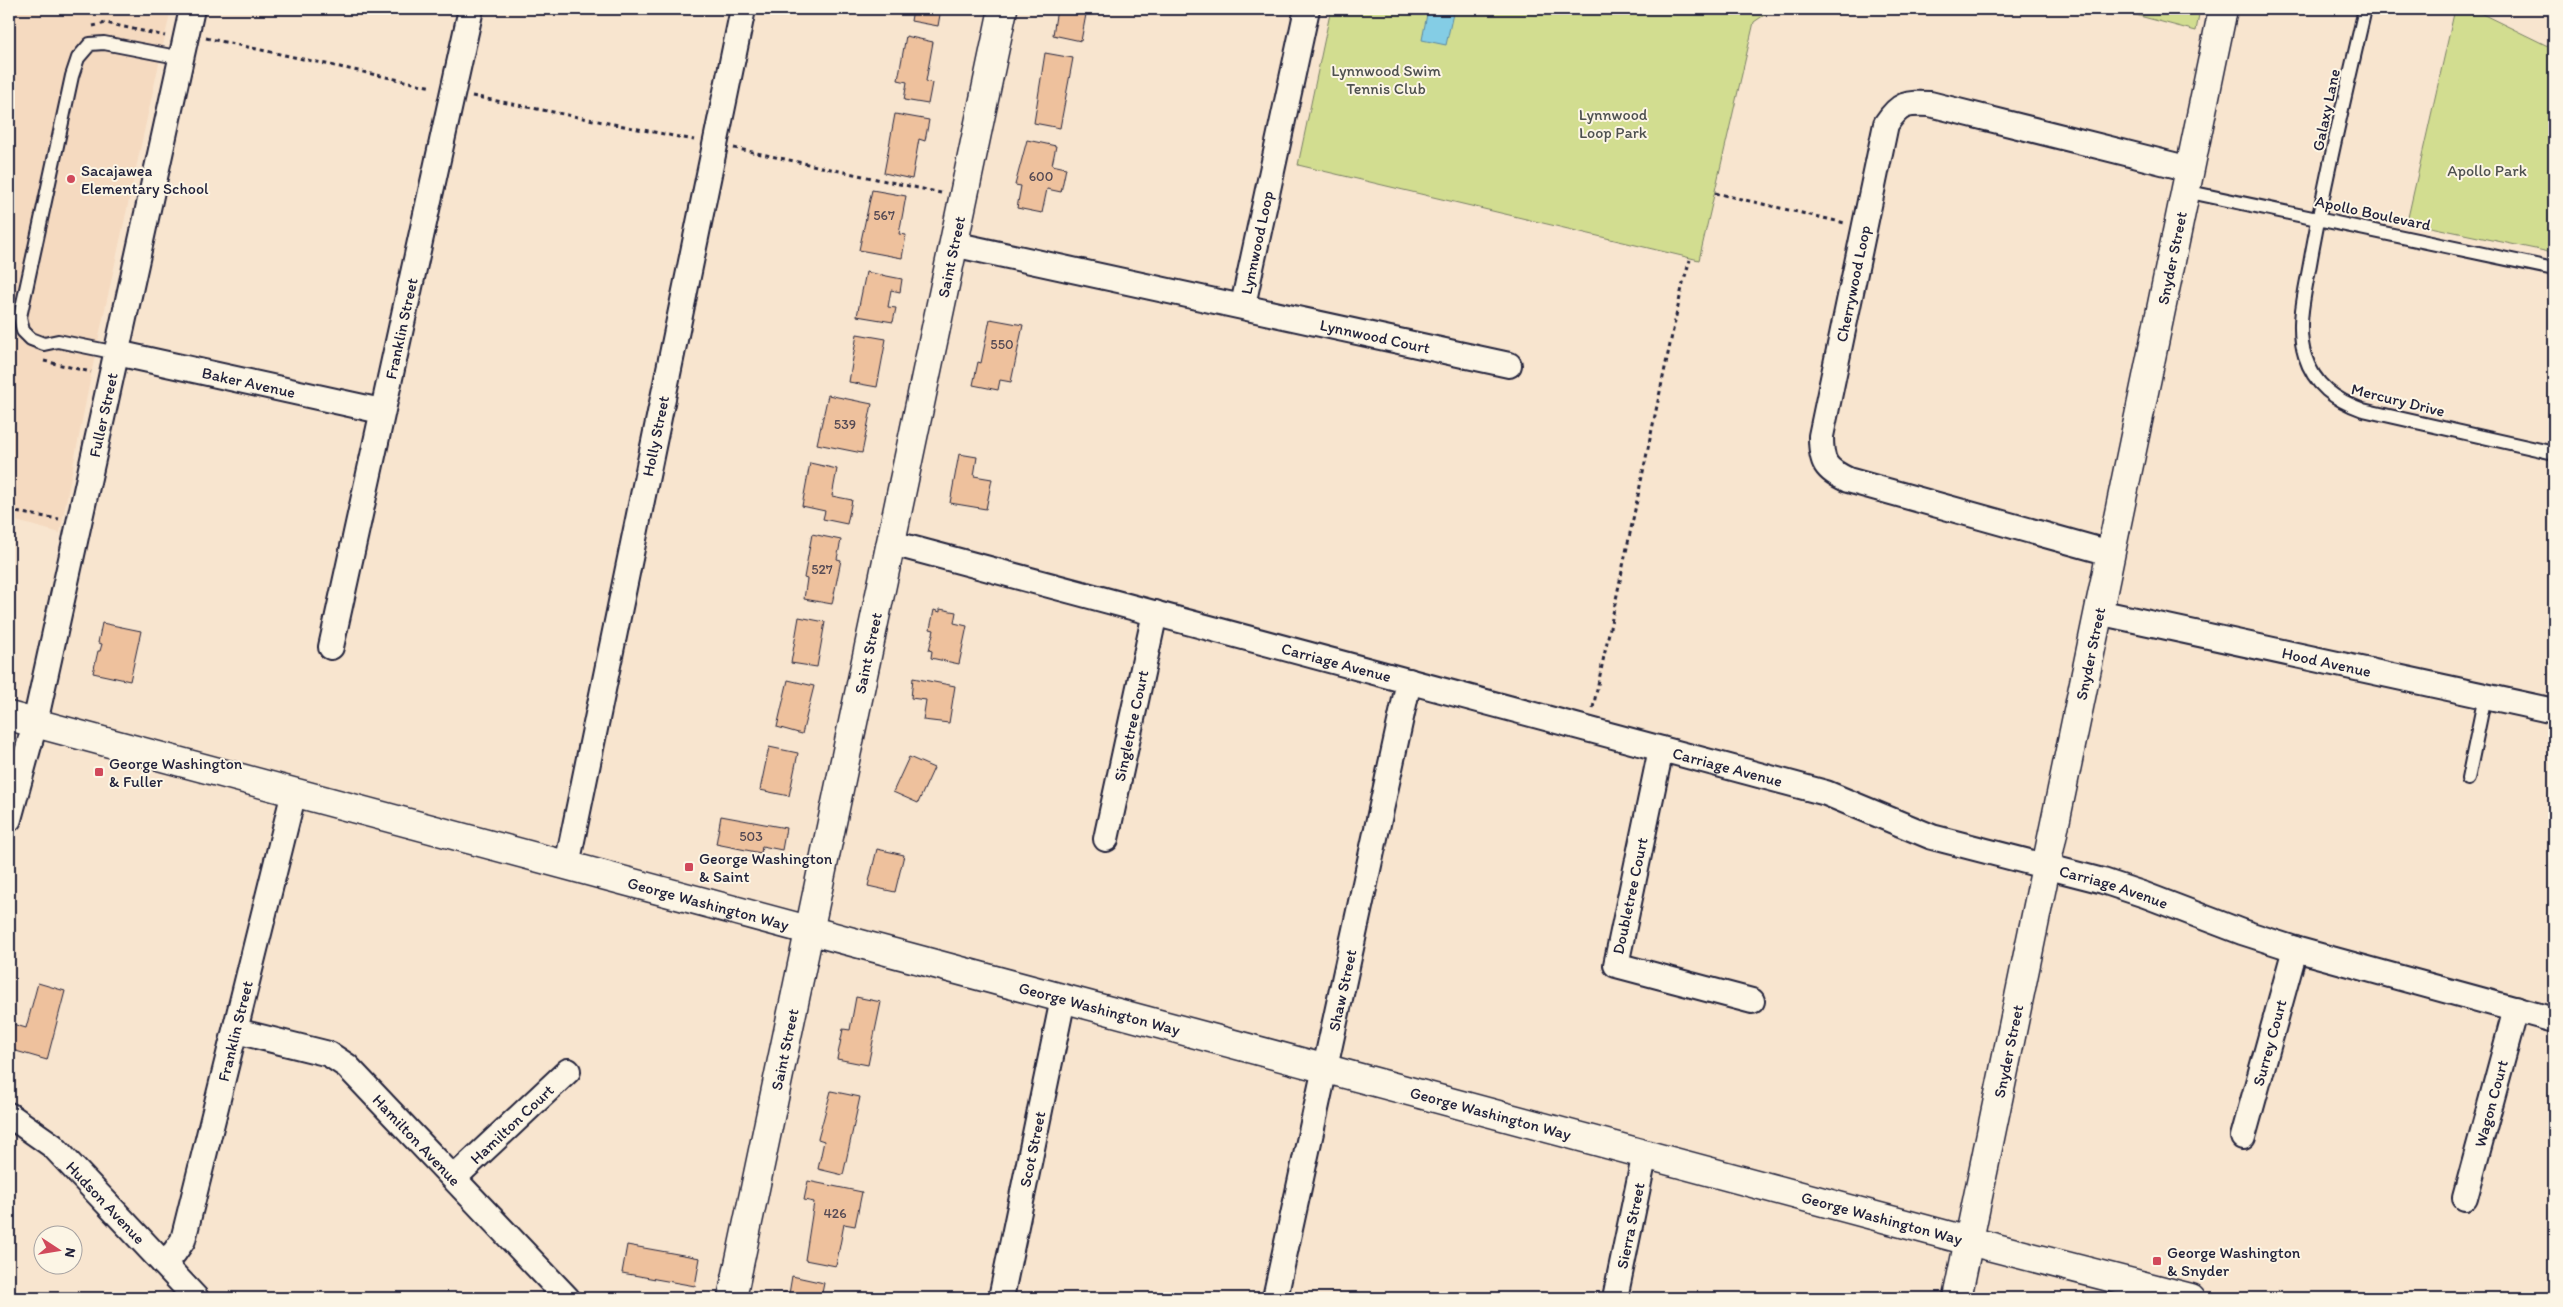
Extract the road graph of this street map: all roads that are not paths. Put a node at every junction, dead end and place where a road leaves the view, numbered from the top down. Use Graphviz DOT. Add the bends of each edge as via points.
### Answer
graph roads {
  1 [pos="192,9"];
  2 [pos="471,9"];
  3 [pos="743,9"];
  4 [pos="1003,9"];
  5 [pos="1307,9"];
  6 [pos="2223,9"];
  7 [pos="2365,9"];
  8 [pos="182,58"];
  9 [pos="2187,180"];
  10 [pos="2318,218"];
  11 [pos="953,244"];
  12 [pos="2554,268"];
  13 [pos="1243,306"];
  14 [pos="117,353"];
  15 [pos="1509,365"];
  16 [pos="381,410"];
  17 [pos="2554,453"];
  18 [pos="892,543"];
  19 [pos="2110,553"];
  20 [pos="2098,612"];
  21 [pos="1155,613"];
  22 [pos="331,648"];
  23 [pos="1409,681"];
  24 [pos="2486,696"];
  25 [pos="2554,711"];
  26 [pos="9,716"];
  27 [pos="35,723"];
  28 [pos="1661,749"];
  29 [pos="2468,779"];
  30 [pos="294,792"];
  31 [pos="9,819"];
  32 [pos="1106,839"];
  33 [pos="567,865"];
  34 [pos="2046,866"];
  35 [pos="809,931"];
  36 [pos="2295,949"];
  37 [pos="1063,999"];
  38 [pos="1752,1001"];
  39 [pos="2516,1009"];
  40 [pos="2554,1020"];
  41 [pos="236,1031"];
  42 [pos="1325,1068"];
  43 [pos="568,1071"];
  44 [pos="9,1115"];
  45 [pos="2244,1137"];
  46 [pos="1645,1154"];
  47 [pos="454,1178"];
  48 [pos="2465,1198"];
  49 [pos="1969,1241"];
  50 [pos="163,1263"];
  51 [pos="196,1298"];
  52 [pos="567,1298"];
  53 [pos="732,1298"];
  54 [pos="1001,1298"];
  55 [pos="1275,1298"];
  56 [pos="1615,1298"];
  57 [pos="1957,1298"];
  58 [pos="2191,1298"];
  1 -- 8 [label="street, Fuller Street"];
  2 -- 16 [label="street, Franklin Street"];
  3 -- 33 [label="street, Holly Street"];
  4 -- 11 [label="street, Saint Street"];
  5 -- 13 [label="street, Lynnwood Loop"];
  6 -- 9 [label="street, Snyder Street"];
  7 -- 10 [label="lane, Galaxy Lane"];
  8 -- 14 [label="street, Fuller Street"];
  8 -- 14 [label="lane" via="90,44 78,58 68,95 20,317 23,331 44,344 58,340"];
  9 -- 10 [label="lane, Apollo Boulevard"];
  9 -- 19 [label="street, Snyder Street"];
  9 -- 19 [label="street, Cherrywood Loop" via="1930,104 1910,103 1896,109 1886,124 1823,427 1821,456 1831,472 1848,480"];
  10 -- 12 [label="lane, Apollo Boulevard"];
  10 -- 17 [label="lane, Mercury Drive" via="2302,308 2301,336 2304,355 2313,375 2327,392 2342,403 2363,410"];
  11 -- 13 [label="street, Lynnwood Loop"];
  11 -- 18 [label="street, Saint Street"];
  13 -- 15 [label="street, Lynnwood Court"];
  14 -- 16 [label="street, Baker Avenue"];
  14 -- 27 [label="street, Fuller Street"];
  16 -- 22 [label="street, Franklin Street"];
  18 -- 21 [label="street, Carriage Avenue"];
  18 -- 35 [label="street, Saint Street"];
  19 -- 20 [label="street, Snyder Street"];
  20 -- 24 [label="street, Hood Avenue"];
  20 -- 34 [label="street, Snyder Street"];
  21 -- 23 [label="street, Carriage Avenue"];
  21 -- 32 [label="street, Singletree Court"];
  23 -- 28 [label="street, Carriage Avenue"];
  23 -- 42 [label="street, Shaw Street"];
  24 -- 25 [label="street, Hood Avenue"];
  24 -- 29 [label="lane"];
  26 -- 27 [label="street, George Washington Way"];
  27 -- 30 [label="street, George Washington Way"];
  27 -- 31 [label="street, Fuller Street"];
  28 -- 34 [label="street, Carriage Avenue" via="1826,793 1932,836"];
  28 -- 38 [label="street, Doubletree Court" via="1616,965"];
  30 -- 33 [label="street, George Washington Way"];
  30 -- 41 [label="street, Franklin Street"];
  33 -- 35 [label="street, George Washington Way"];
  34 -- 36 [label="street, Carriage Avenue" via="2144,894"];
  34 -- 49 [label="street, Snyder Street"];
  35 -- 37 [label="street, George Washington Way"];
  35 -- 53 [label="street, Saint Street"];
  36 -- 39 [label="street, Carriage Avenue"];
  36 -- 45 [label="street, Surrey Court"];
  37 -- 42 [label="street, George Washington Way"];
  37 -- 54 [label="street, Scot Street"];
  39 -- 40 [label="street, Carriage Avenue"];
  39 -- 48 [label="street, Wagon Court"];
  41 -- 47 [label="street, Hamilton Avenue" via="329,1054 347,1066"];
  41 -- 50 [label="street, Franklin Street" via="183,1240"];
  42 -- 46 [label="street, George Washington Way"];
  42 -- 55 [label="street, Shaw Street"];
  43 -- 47 [label="street, Hamilton Court"];
  44 -- 50 [label="street, Hudson Avenue" via="53,1146"];
  46 -- 49 [label="street, George Washington Way"];
  46 -- 56 [label="street, Sierra Street"];
  47 -- 52 [label="street, Hamilton Avenue"];
  49 -- 57 [label="street, Snyder Street"];
  49 -- 58 [label="street, George Washington Way"];
  50 -- 51 [label="street, Hudson Avenue"];
}
